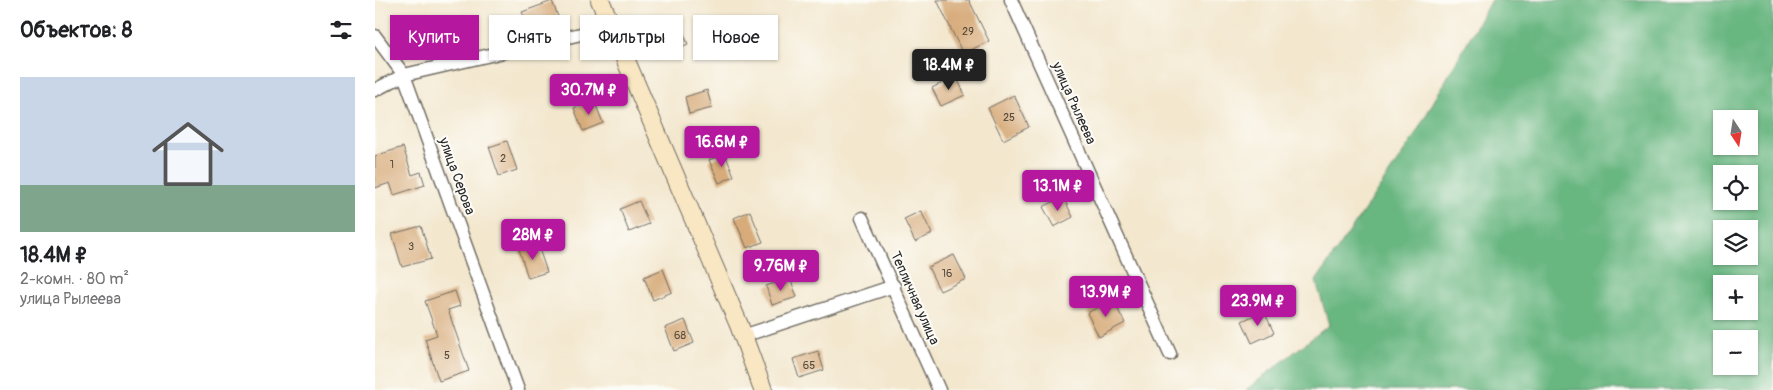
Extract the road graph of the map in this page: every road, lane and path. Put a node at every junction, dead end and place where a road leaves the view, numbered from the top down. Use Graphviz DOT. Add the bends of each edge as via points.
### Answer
graph roads {
  1 [pos="600,0"];
  2 [pos="1011,0"];
  3 [pos="606,15"];
  4 [pos="580,34"];
  5 [pos="375,36"];
  6 [pos="625,60"];
  7 [pos="405,75"];
  8 [pos="375,90"];
  9 [pos="862,218"];
  10 [pos="894,286"];
  11 [pos="743,336"];
  12 [pos="1170,354"];
  13 [pos="518,390"];
  14 [pos="763,390"];
  15 [pos="939,390"];
  1 -- 3 [label="main road"];
  2 -- 12 [label="street, улица Рылеева"];
  4 -- 7 [label="street"];
  5 -- 7 [label="street, улица Серова"];
  6 -- 11 [label="main road"];
  7 -- 8 [label="street"];
  7 -- 13 [label="street, улица Серова"];
  9 -- 10 [label="street, Тепличная улица"];
  10 -- 11 [label="street"];
  10 -- 15 [label="street, Тепличная улица"];
  11 -- 14 [label="main road"];
}
